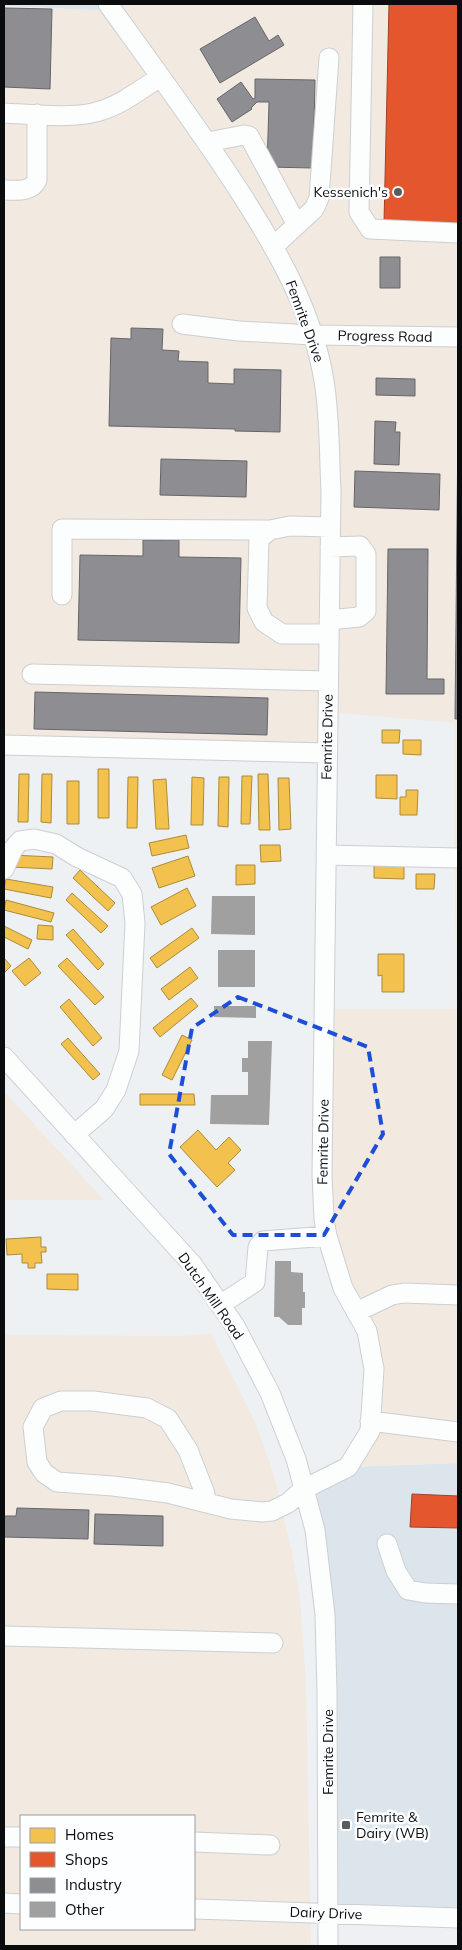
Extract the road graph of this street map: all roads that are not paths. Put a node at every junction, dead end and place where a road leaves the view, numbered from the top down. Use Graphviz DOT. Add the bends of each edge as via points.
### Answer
graph roads {
  1 [pos="363,4"];
  2 [pos="116,6"];
  3 [pos="329,58"];
  4 [pos="160,77"];
  5 [pos="4,113"];
  6 [pos="37,114"];
  7 [pos="208,142"];
  8 [pos="4,190"];
  9 [pos="297,225"];
  10 [pos="458,233"];
  11 [pos="274,246"];
  12 [pos="182,324"];
  13 [pos="313,335"];
  14 [pos="458,337"];
  15 [pos="330,527"];
  16 [pos="270,530"];
  17 [pos="330,547"];
  18 [pos="62,594"];
  19 [pos="329,627"];
  20 [pos="32,674"];
  21 [pos="328,681"];
  22 [pos="4,745"];
  23 [pos="327,753"];
  24 [pos="326,855"];
  25 [pos="458,858"];
  26 [pos="4,869"];
  27 [pos="4,1057"];
  28 [pos="74,1135"];
  29 [pos="327,1236"];
  30 [pos="458,1295"];
  31 [pos="220,1305"];
  32 [pos="356,1312"];
  33 [pos="370,1421"];
  34 [pos="458,1432"];
  35 [pos="304,1489"];
  36 [pos="207,1503"];
  37 [pos="387,1544"];
  38 [pos="320,1557"];
  39 [pos="458,1594"];
  40 [pos="4,1636"];
  41 [pos="273,1643"];
  42 [pos="4,1837"];
  43 [pos="20,1837"];
  44 [pos="195,1842"];
  45 [pos="270,1845"];
  46 [pos="4,1903"];
  47 [pos="20,1904"];
  48 [pos="195,1909"];
  49 [pos="329,1912"];
  50 [pos="458,1918"];
  51 [pos="328,1946"];
  1 -- 10 [label="street" via="359,212 370,229"];
  2 -- 4 [label="street, Femrite Drive"];
  3 -- 9 [label="street" via="319,198 314,209"];
  4 -- 6 [label="street" via="110,108 95,113"];
  4 -- 7 [label="street, Femrite Drive"];
  5 -- 6 [label="street"];
  6 -- 8 [label="street" via="37,180 30,188"];
  7 -- 9 [label="street" via="249,136"];
  7 -- 11 [label="street, Femrite Drive"];
  9 -- 11 [label="street"];
  11 -- 13 [label="street, Femrite Drive"];
  12 -- 13 [label="street, Progress Road"];
  13 -- 14 [label="street, Progress Road"];
  13 -- 15 [label="street, Femrite Drive" via="327,406"];
  15 -- 16 [label="street" via="290,526"];
  15 -- 17 [label="street, Femrite Drive"];
  16 -- 18 [label="street" via="62,529"];
  16 -- 19 [label="street" via="259,540 257,608 264,622 282,634"];
  17 -- 19 [label="street, Femrite Drive"];
  17 -- 19 [label="street" via="360,546 366,554 366,611 359,617"];
  19 -- 21 [label="street, Femrite Drive"];
  20 -- 21 [label="street"];
  21 -- 23 [label="street, Femrite Drive"];
  22 -- 23 [label="street"];
  23 -- 24 [label="street, Femrite Drive"];
  24 -- 25 [label="street"];
  24 -- 29 [label="street, Femrite Drive" via="322,1175"];
  26 -- 28 [label="street" via="20,841 34,839 56,844 122,878 132,894 136,923 129,1050 116,1090 104,1109"];
  27 -- 28 [label="street, Dutch Mill Road"];
  28 -- 31 [label="street, Dutch Mill Road" via="192,1264"];
  29 -- 31 [label="street" via="263,1241 258,1247 255,1282"];
  29 -- 32 [label="street, Femrite Drive" via="343,1288"];
  30 -- 32 [label="street" via="404,1292"];
  31 -- 35 [label="street, Dutch Mill Road" via="235,1326 270,1393"];
  32 -- 33 [label="street, Femrite Drive" via="367,1331 374,1369"];
  33 -- 34 [label="street"];
  33 -- 35 [label="street, Femrite Drive" via="370,1431 348,1467"];
  35 -- 36 [label="street, Femrite Drive" via="272,1511 231,1509"];
  35 -- 38 [label="street, Dutch Mill Road"];
  36 -- 36 [label="street, Femrite Drive" via="168,1493 57,1482 44,1473 37,1462 33,1427 43,1408 61,1401 93,1401 147,1408 168,1419 188,1450"];
  37 -- 39 [label="street" via="396,1571 408,1590"];
  38 -- 49 [label="street, Femrite Drive" via="327,1692"];
  40 -- 41 [label="street"];
  42 -- 43 [label="street"];
  44 -- 45 [label="street"];
  46 -- 47 [label="street"];
  48 -- 49 [label="street, Dairy Drive"];
  49 -- 50 [label="street, Dairy Drive"];
  49 -- 51 [label="street, Femrite Drive"];
}
